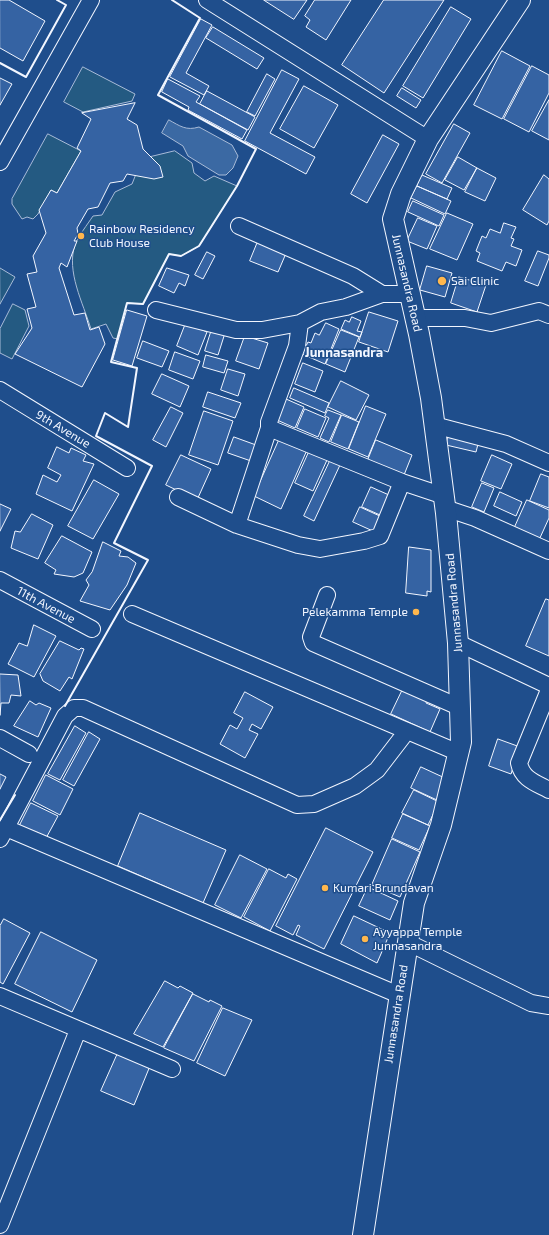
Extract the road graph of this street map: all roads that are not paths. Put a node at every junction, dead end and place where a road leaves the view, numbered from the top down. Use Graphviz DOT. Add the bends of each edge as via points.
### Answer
graph roads {
  1 [pos="91,0"];
  2 [pos="207,0"];
  3 [pos="520,0"];
  4 [pos="428,139"];
  5 [pos="0,162"];
  6 [pos="239,226"];
  7 [pos="382,294"];
  8 [pos="409,294"];
  9 [pos="156,310"];
  10 [pos="549,315"];
  11 [pos="415,318"];
  12 [pos="300,323"];
  13 [pos="0,390"];
  14 [pos="434,425"];
  15 [pos="269,428"];
  16 [pos="549,463"];
  17 [pos="127,468"];
  18 [pos="402,482"];
  19 [pos="178,497"];
  20 [pos="444,502"];
  21 [pos="237,524"];
  22 [pos="549,551"];
  23 [pos="0,580"];
  24 [pos="327,595"];
  25 [pos="132,614"];
  26 [pos="92,630"];
  27 [pos="458,643"];
  28 [pos="549,686"];
  29 [pos="549,690"];
  30 [pos="460,707"];
  31 [pos="407,731"];
  32 [pos="0,738"];
  33 [pos="458,752"];
  34 [pos="29,754"];
  35 [pos="549,790"];
  36 [pos="3,834"];
  37 [pos="407,942"];
  38 [pos="399,995"];
  39 [pos="0,996"];
  40 [pos="549,1006"];
  41 [pos="78,1030"];
  42 [pos="172,1069"];
  43 [pos="0,1225"];
  44 [pos="363,1235"];
  1 -- 5 [label="street"];
  2 -- 4 [label="street"];
  3 -- 4 [label="street, Junnasandra Road"];
  4 -- 8 [label="street, Junnasandra Road" via="401,194 393,219"];
  6 -- 7 [label="street" via="354,276"];
  7 -- 8 [label="street"];
  7 -- 12 [label="street" via="346,307 321,312"];
  8 -- 11 [label="street, Junnasandra Road"];
  9 -- 12 [label="street" via="236,330 262,330"];
  10 -- 11 [label="street" via="539,311 491,323 465,318"];
  11 -- 14 [label="street, Junnasandra Road"];
  12 -- 15 [label="street" via="297,346"];
  13 -- 17 [label="street, 9th Avenue"];
  14 -- 16 [label="street" via="506,444"];
  14 -- 20 [label="street, Junnasandra Road"];
  15 -- 18 [label="street"];
  15 -- 21 [label="street"];
  18 -- 20 [label="street"];
  18 -- 21 [label="street" via="380,536 364,542 320,549 298,545"];
  19 -- 21 [label="street"];
  20 -- 22 [label="street"];
  20 -- 27 [label="street, Junnasandra Road"];
  23 -- 26 [label="street, 11th Avenue"];
  24 -- 30 [label="street" via="311,637 313,643"];
  25 -- 31 [label="street"];
  27 -- 28 [label="street"];
  27 -- 30 [label="street, Junnasandra Road"];
  29 -- 35 [label="street" via="519,763 525,777"];
  30 -- 33 [label="street, Junnasandra Road"];
  31 -- 33 [label="street"];
  31 -- 36 [label="street" via="377,770 355,786 314,804 297,805 83,708 74,708 65,716"];
  32 -- 34 [label="street"];
  33 -- 37 [label="street, Junnasandra Road" via="441,825 414,903"];
  36 -- 38 [label="street"];
  37 -- 38 [label="street, Junnasandra Road"];
  37 -- 40 [label="street" via="531,1003"];
  38 -- 44 [label="street, Junnasandra Road"];
  39 -- 41 [label="street"];
  41 -- 42 [label="street"];
  41 -- 43 [label="street"];
}
